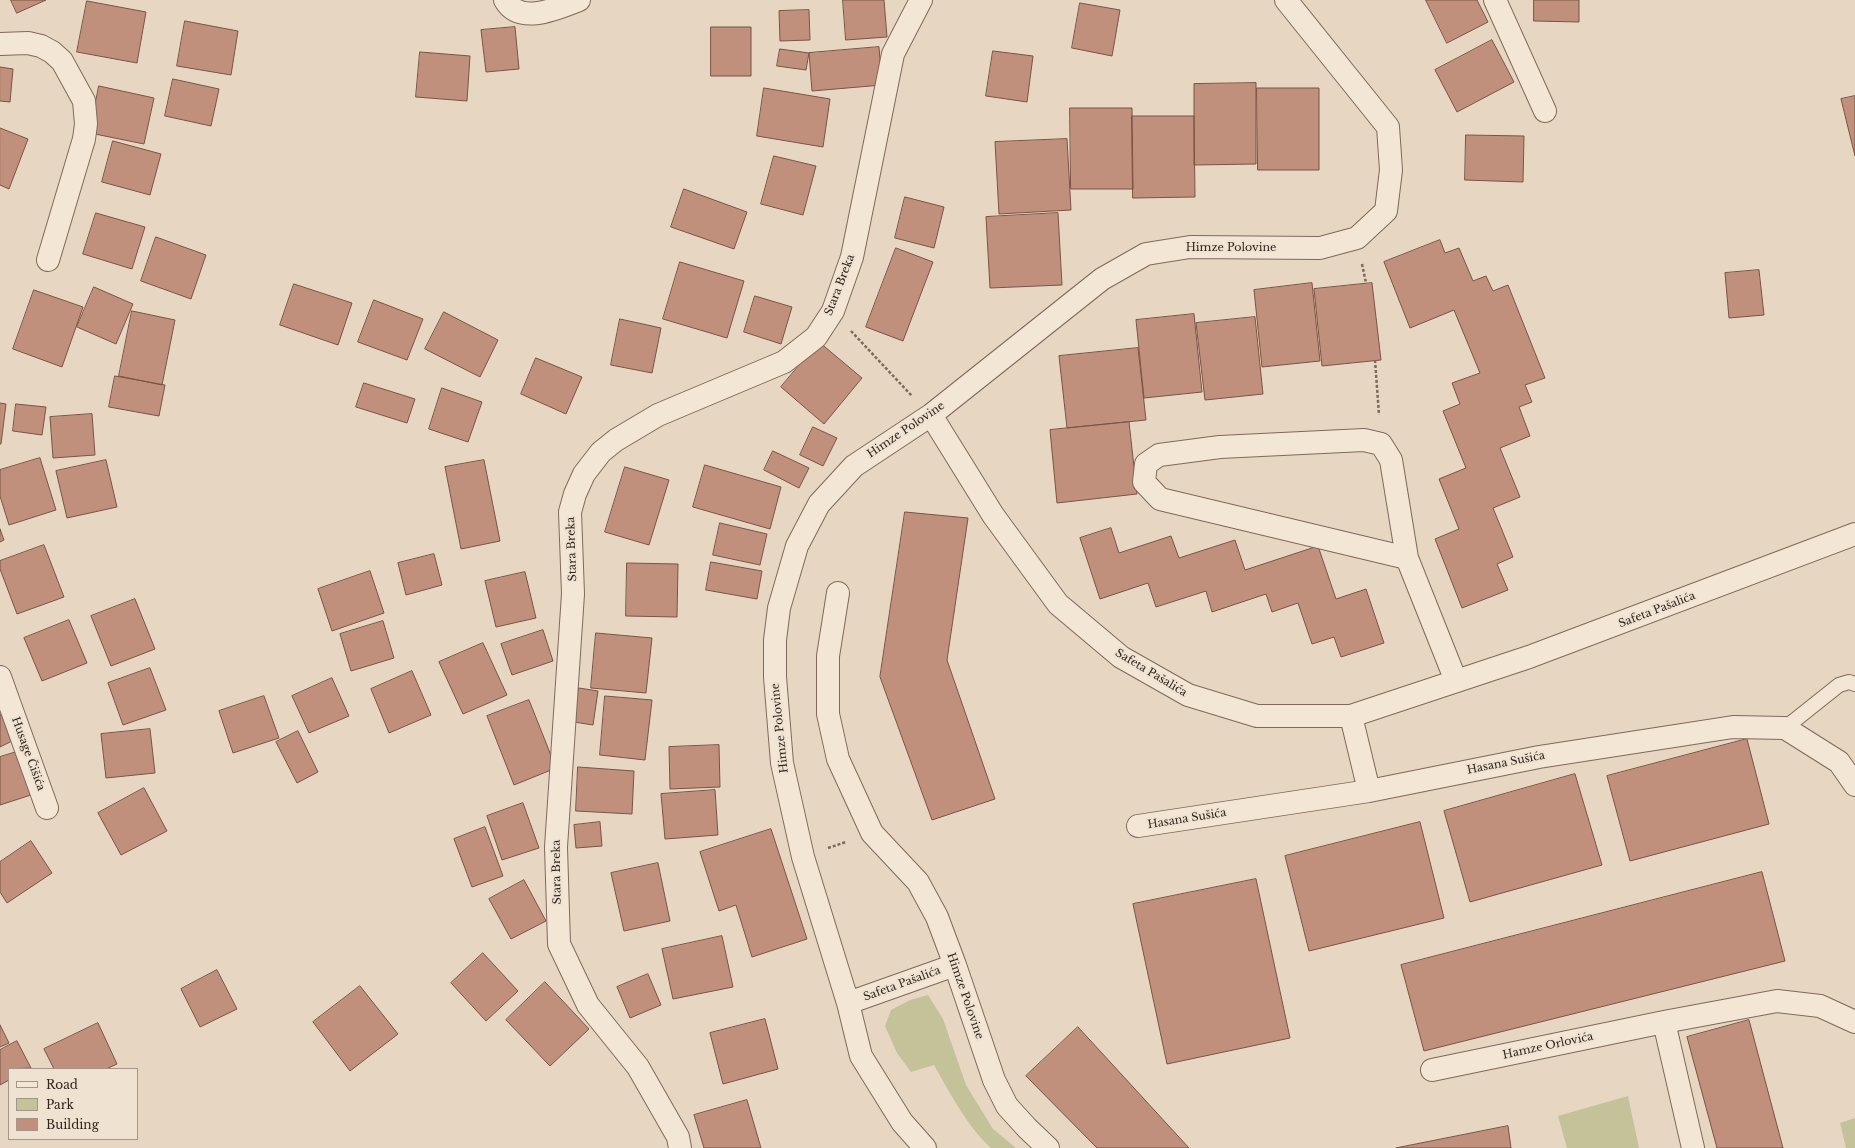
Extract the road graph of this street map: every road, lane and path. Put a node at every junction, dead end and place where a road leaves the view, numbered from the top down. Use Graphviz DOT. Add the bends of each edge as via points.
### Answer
graph roads {
  1 [pos="505,0"];
  2 [pos="579,0"];
  3 [pos="920,0"];
  4 [pos="1286,0"];
  5 [pos="1494,0"];
  6 [pos="0,44"];
  7 [pos="1545,111"];
  8 [pos="48,260"];
  9 [pos="833,312"];
  10 [pos="1375,360"];
  11 [pos="931,415"];
  12 [pos="1381,444"];
  13 [pos="1853,536"];
  14 [pos="1408,558"];
  15 [pos="838,593"];
  16 [pos="0,677"];
  17 [pos="1456,681"];
  18 [pos="1855,684"];
  19 [pos="1351,716"];
  20 [pos="1785,728"];
  21 [pos="1855,785"];
  22 [pos="1369,790"];
  23 [pos="47,808"];
  24 [pos="1138,826"];
  25 [pos="872,834"];
  26 [pos="803,857"];
  27 [pos="956,965"];
  28 [pos="848,1003"];
  29 [pos="1664,1022"];
  30 [pos="1855,1022"];
  31 [pos="1432,1070"];
  32 [pos="680,1148"];
  33 [pos="925,1148"];
  34 [pos="1048,1148"];
  35 [pos="1693,1148"];
  1 -- 2 [label="street" via="519,13 528,14"];
  3 -- 9 [label="street, Stara Breka" via="892,54 852,257"];
  4 -- 11 [label="street, Himze Polovine" via="1388,127 1392,170 1386,211 1357,238 1320,248 1190,247 1146,254 1102,279"];
  5 -- 7 [label="street"];
  6 -- 8 [label="street" via="28,44 41,46 52,52 62,62 84,101 84,139"];
  9 -- 11 [label="path"];
  9 -- 32 [label="street, Stara Breka" via="816,337 784,362 658,415 616,440 601,452 584,474 570,512 573,594 556,847 559,944 588,1005 638,1067 678,1138"];
  10 -- 12 [label="path"];
  11 -- 19 [label="street, Safeta Pašalića" via="993,515 1058,604 1121,657 1188,695 1258,716"];
  11 -- 26 [label="street, Himze Polovine" via="854,466 819,504 797,546 788,574 779,608 775,640 775,677 782,763"];
  12 -- 14 [label="street" via="1391,460"];
  12 -- 14 [label="street" via="1364,440 1220,447 1159,455 1146,464 1144,482 1160,499"];
  13 -- 17 [label="street, Safeta Pašalića" via="1584,637"];
  14 -- 17 [label="street"];
  15 -- 25 [label="street, Himze Polovine" via="828,656 828,714 838,759"];
  16 -- 23 [label="street, Husage Čišića"];
  17 -- 19 [label="street, Safeta Pašalića"];
  18 -- 20 [label="lane" via="1849,682 1839,685"];
  19 -- 22 [label="street"];
  20 -- 21 [label="street" via="1839,762"];
  20 -- 22 [label="street, Hasana Sušića" via="1733,727 1539,757"];
  22 -- 24 [label="street, Hasana Sušića"];
  25 -- 26 [label="path"];
  25 -- 27 [label="street, Himze Polovine" via="918,882 937,917"];
  26 -- 28 [label="street, Himze Polovine"];
  27 -- 28 [label="street, Safeta Pašalića"];
  27 -- 34 [label="street, Himze Polovine" via="994,1080 1007,1106"];
  28 -- 33 [label="street, Himze Polovine" via="861,1056 902,1122"];
  29 -- 30 [label="street, Hamze Orlovića" via="1777,1001 1820,1006"];
  29 -- 31 [label="street, Hamze Orlovića"];
  29 -- 35 [label="street"];
}
